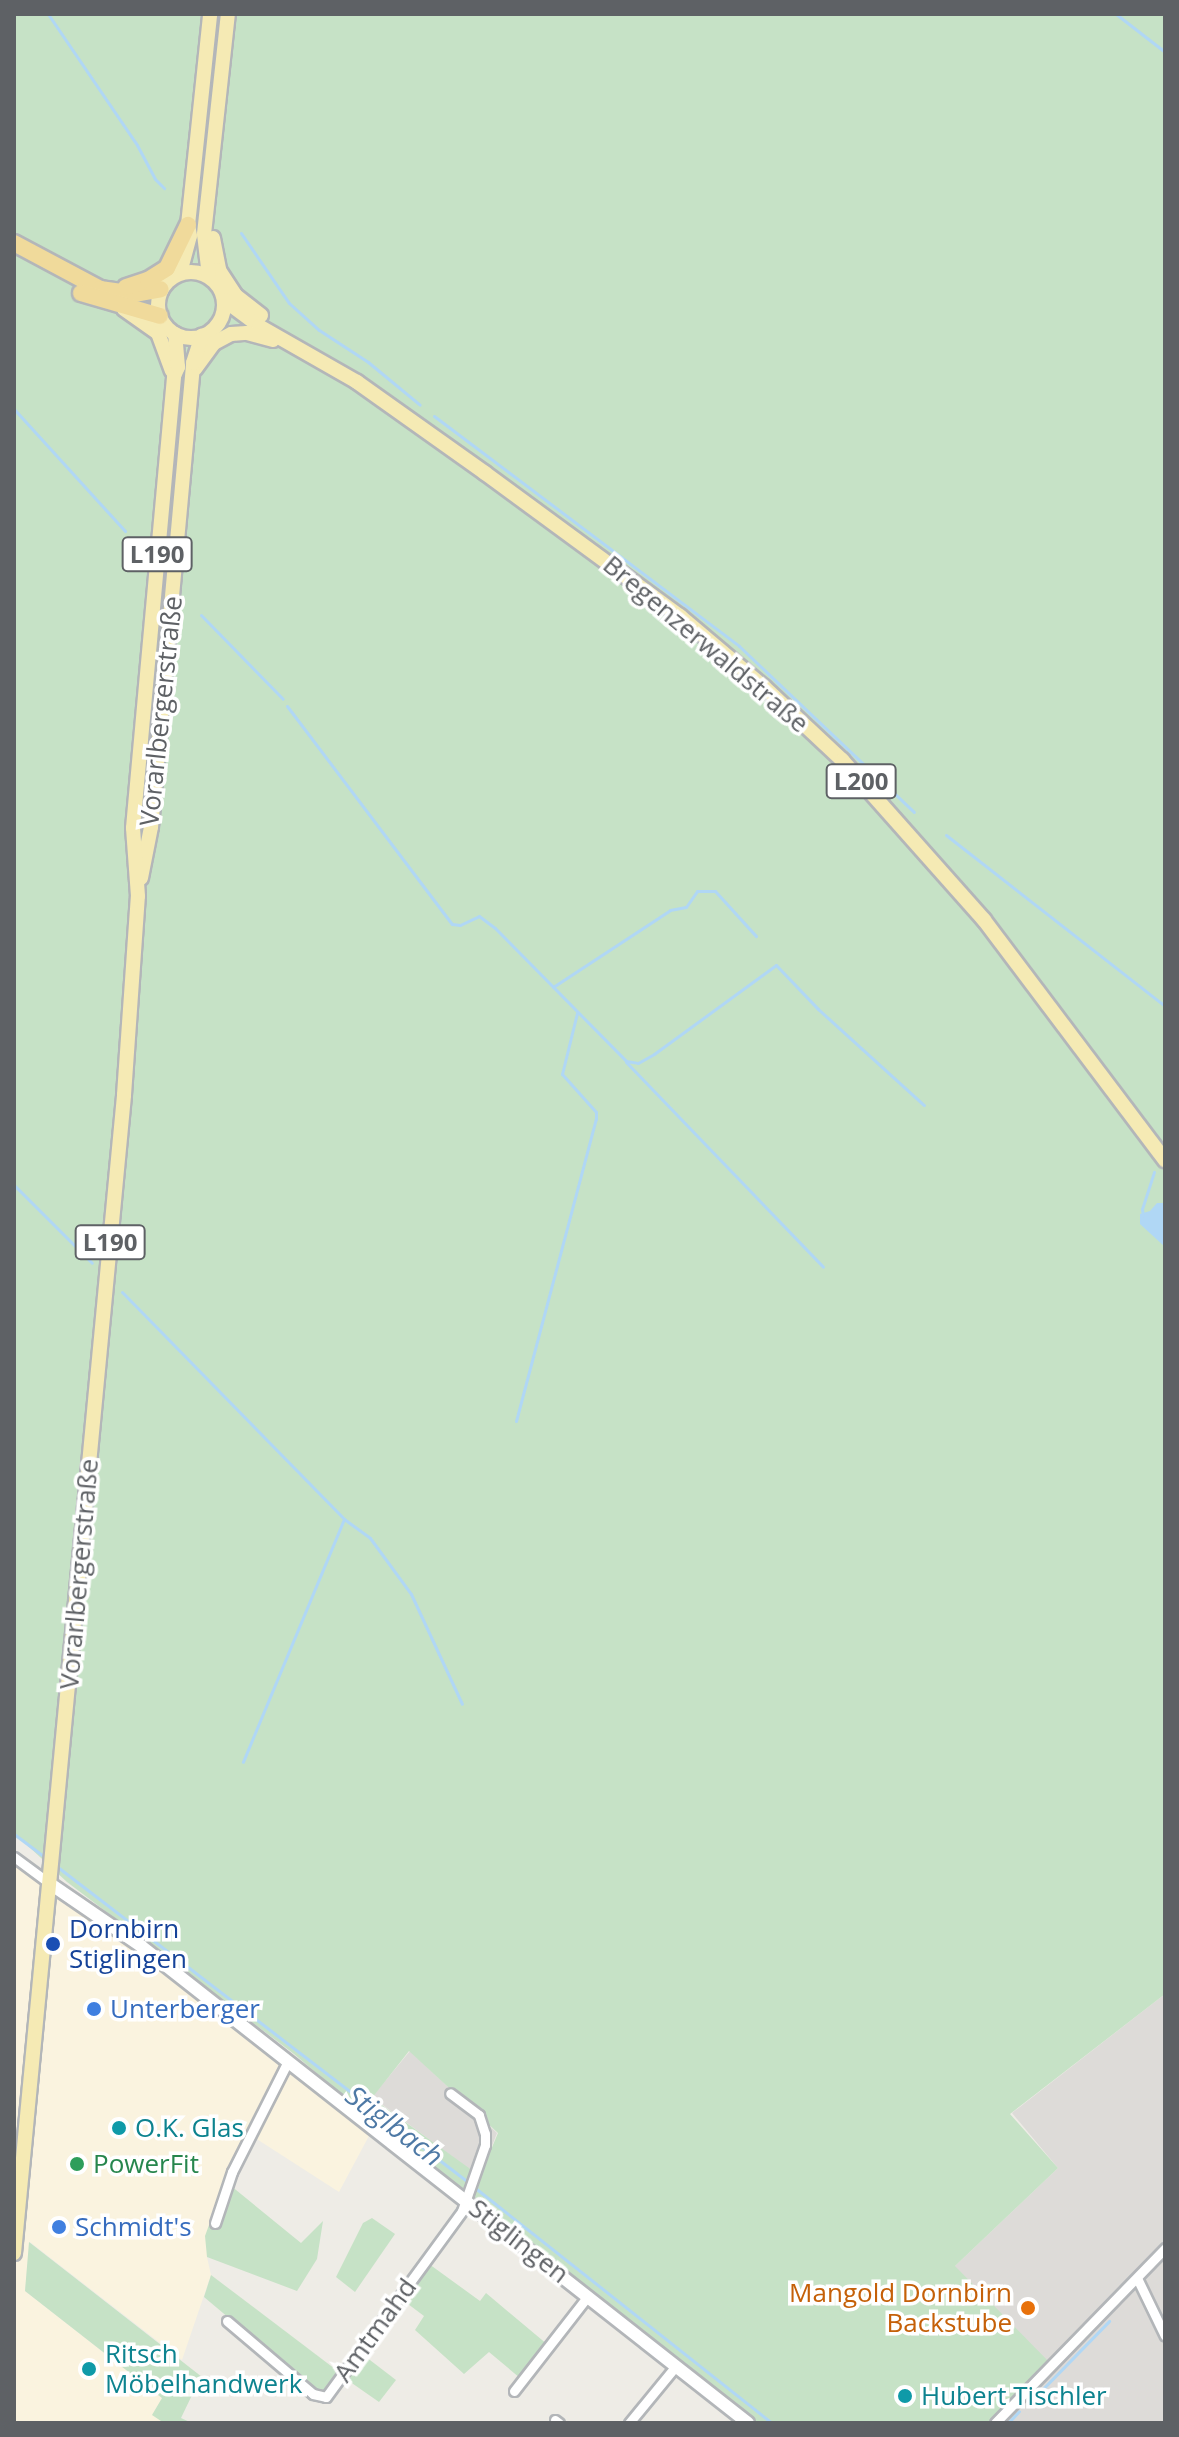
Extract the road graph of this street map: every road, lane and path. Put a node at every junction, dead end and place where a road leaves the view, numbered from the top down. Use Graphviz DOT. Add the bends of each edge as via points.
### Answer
graph roads {
  1 [pos="210,14"];
  2 [pos="228,14"];
  3 [pos="201,108"];
  4 [pos="214,159"];
  5 [pos="208,222"];
  6 [pos="188,225"];
  7 [pos="14,243"];
  8 [pos="14,254"];
  9 [pos="180,273"];
  10 [pos="209,276"];
  11 [pos="100,289"];
  12 [pos="161,289"];
  13 [pos="224,300"];
  14 [pos="120,306"];
  15 [pos="160,316"];
  16 [pos="259,326"];
  17 [pos="216,327"];
  18 [pos="175,334"];
  19 [pos="202,335"];
  20 [pos="294,343"];
  21 [pos="194,369"];
  22 [pos="174,376"];
  23 [pos="138,896"];
  24 [pos="1165,1160"];
  25 [pos="14,1857"];
  26 [pos="49,1879"];
  27 [pos="287,2063"];
  28 [pos="450,2093"];
  29 [pos="465,2194"];
  30 [pos="215,2223"];
  31 [pos="1165,2248"];
  32 [pos="14,2253"];
  33 [pos="1137,2278"];
  34 [pos="588,2296"];
  35 [pos="227,2321"];
  36 [pos="1165,2336"];
  37 [pos="675,2367"];
  38 [pos="514,2391"];
  39 [pos="629,2423"];
  40 [pos="748,2423"];
  41 [pos="995,2423"];
  1 -- 3 [label="main road"];
  2 -- 4 [label="main road"];
  3 -- 4 [label="main road" via="209,116 206,145"];
  3 -- 6 [label="main road"];
  4 -- 5 [label="main road"];
  5 -- 10 [label="main road" via="204,245"];
  5 -- 20 [label="main road" via="219,270 235,295 286,331"];
  6 -- 9 [label="main road" via="189,244"];
  6 -- 11 [label="highway" via="174,258 159,275"];
  7 -- 11 [label="highway"];
  8 -- 14 [label="highway" via="82,294"];
  9 -- 10 [label="main road"];
  9 -- 12 [label="main road"];
  10 -- 13 [label="main road"];
  11 -- 12 [label="highway" via="134,294"];
  12 -- 15 [label="main road"];
  13 -- 16 [label="main road, Bregenzerwaldstraße / L200"];
  13 -- 17 [label="main road"];
  14 -- 15 [label="highway"];
  14 -- 22 [label="main road" via="158,333"];
  15 -- 18 [label="main road"];
  16 -- 17 [label="main road, Bregenzerwaldstraße / L200" via="232,322"];
  16 -- 20 [label="main road, Bregenzerwaldstraße / L200"];
  17 -- 19 [label="main road"];
  18 -- 19 [label="main road"];
  18 -- 22 [label="main road, Vorarlbergerstraße / L190"];
  19 -- 21 [label="main road, Vorarlbergerstraße / L190"];
  20 -- 21 [label="main road" via="231,334 214,343"];
  20 -- 24 [label="main road, Bregenzerwaldstraße / L200" via="357,382 680,616 842,760 984,920"];
  21 -- 23 [label="main road, Vorarlbergerstraße / L190" via="151,827"];
  22 -- 23 [label="main road, Vorarlbergerstraße / L190" via="133,828"];
  23 -- 26 [label="main road, Vorarlbergerstraße / L190" via="124,1095"];
  25 -- 26 [label="street"];
  26 -- 27 [label="main road, Stiglingen"];
  26 -- 32 [label="main road, Vorarlbergerstraße / L190"];
  27 -- 29 [label="main road, Stiglingen"];
  27 -- 30 [label="street" via="232,2172"];
  28 -- 29 [label="street" via="483,2124 485,2145"];
  29 -- 34 [label="main road, Stiglingen"];
  29 -- 35 [label="street, Amtmahd" via="462,2211 326,2397 313,2394"];
  31 -- 33 [label="street"];
  33 -- 36 [label="street"];
  33 -- 41 [label="street"];
  34 -- 37 [label="main road, Stiglingen"];
  34 -- 38 [label="street"];
  37 -- 39 [label="street"];
  37 -- 40 [label="main road, Stiglingen"];
}
